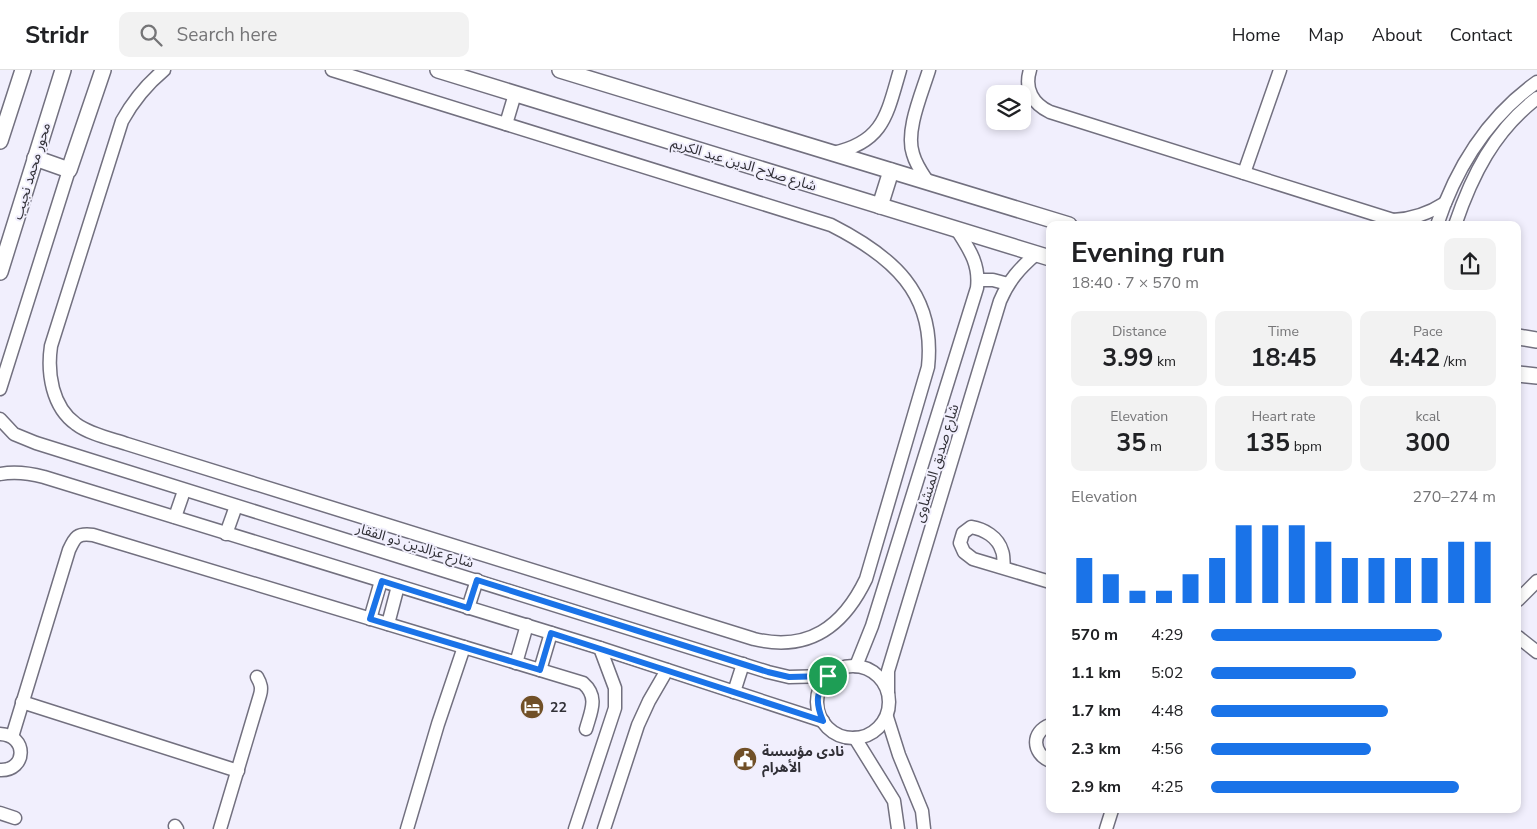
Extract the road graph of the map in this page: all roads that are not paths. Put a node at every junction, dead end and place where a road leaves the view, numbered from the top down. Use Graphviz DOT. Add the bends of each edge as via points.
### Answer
graph roads {
  1 [pos="24,70"];
  2 [pos="63,70"];
  3 [pos="103,70"];
  4 [pos="164,70"];
  5 [pos="332,70"];
  6 [pos="438,70"];
  7 [pos="560,70"];
  8 [pos="900,70"];
  9 [pos="929,70"];
  10 [pos="1030,70"];
  11 [pos="1280,70"];
  12 [pos="1537,82"];
  13 [pos="514,94"];
  14 [pos="1537,98"];
  15 [pos="506,124"];
  16 [pos="0,140"];
  17 [pos="833,153"];
  18 [pos="35,158"];
  19 [pos="69,170"];
  20 [pos="891,170"];
  21 [pos="1244,173"];
  22 [pos="928,182"];
  23 [pos="1444,203"];
  24 [pos="880,206"];
  25 [pos="1056,221"];
  26 [pos="1395,221"];
  27 [pos="1402,221"];
  28 [pos="1438,221"];
  29 [pos="1456,221"];
  30 [pos="957,230"];
  31 [pos="1043,256"];
  32 [pos="0,272"];
  33 [pos="978,280"];
  34 [pos="1008,284"];
  35 [pos="1521,337"];
  36 [pos="1537,340"];
  37 [pos="1521,374"];
  38 [pos="1537,376"];
  39 [pos="0,389"];
  40 [pos="0,419"];
  41 [pos="900,464"];
  42 [pos="920,470"];
  43 [pos="0,474"];
  44 [pos="184,491"];
  45 [pos="236,506"];
  46 [pos="175,517"];
  47 [pos="226,534"];
  48 [pos="1004,567"];
  49 [pos="477,580"];
  50 [pos="382,581"];
  51 [pos="1046,581"];
  52 [pos="1537,581"];
  53 [pos="398,586"];
  54 [pos="1521,597"];
  55 [pos="468,608"];
  56 [pos="370,619"];
  57 [pos="388,624"];
  58 [pos="527,625"];
  59 [pos="551,633"];
  60 [pos="1521,639"];
  61 [pos="464,647"];
  62 [pos="600,648"];
  63 [pos="1537,652"];
  64 [pos="516,663"];
  65 [pos="743,664"];
  66 [pos="856,666"];
  67 [pos="540,670"];
  68 [pos="667,670"];
  69 [pos="828,676"];
  70 [pos="257,677"];
  71 [pos="734,692"];
  72 [pos="888,692"];
  73 [pos="22,702"];
  74 [pos="886,717"];
  75 [pos="823,721"];
  76 [pos="1046,727"];
  77 [pos="586,729"];
  78 [pos="6,735"];
  79 [pos="855,738"];
  80 [pos="1046,759"];
  81 [pos="0,770"];
  82 [pos="238,771"];
  83 [pos="0,813"];
  84 [pos="1111,813"];
  85 [pos="15,818"];
  86 [pos="220,829"];
  87 [pos="407,829"];
  88 [pos="575,829"];
  89 [pos="604,829"];
  90 [pos="898,829"];
  91 [pos="924,829"];
  92 [pos="1106,829"];
  1 -- 16 [label="main road"];
  2 -- 18 [label="main road, محور محمد نجيب"];
  3 -- 19 [label="main road"];
  4 -- 41 [label="street" via="136,97 122,121 51,346 52,388 62,408 76,424 98,434 754,639 780,643 817,635 836,622 853,603 866,579"];
  5 -- 15 [label="street"];
  6 -- 13 [label="main road, شارع صلاح الدين عبد الكريم"];
  7 -- 17 [label="main road"];
  8 -- 17 [label="street" via="887,113 878,129 866,141"];
  9 -- 22 [label="street" via="911,136 912,152"];
  10 -- 21 [label="street" via="1030,94 1042,109"];
  11 -- 21 [label="street"];
  12 -- 23 [label="street" via="1486,131 1462,166"];
  13 -- 15 [label="street"];
  13 -- 24 [label="main road, شارع صلاح الدين عبد الكريم"];
  14 -- 29 [label="street" via="1501,133 1488,152"];
  15 -- 41 [label="street" via="831,225 891,263 918,298 925,318 930,353 927,374"];
  17 -- 20 [label="main road"];
  18 -- 19 [label="main road"];
  18 -- 32 [label="main road, محور محمد نجيب"];
  19 -- 39 [label="street"];
  20 -- 22 [label="main road"];
  20 -- 24 [label="main road"];
  21 -- 26 [label="street"];
  22 -- 25 [label="main road"];
  23 -- 27 [label="street" via="1433,211"];
  23 -- 28 [label="street"];
  24 -- 30 [label="main road, شارع صلاح الدين عبد الكريم"];
  30 -- 31 [label="main road, شارع صلاح الدين عبد الكريم"];
  30 -- 33 [label="street, شارع صديق المنشاوى" via="974,260"];
  31 -- 34 [label="street, شارع صديق المنشاوى" via="1017,271"];
  33 -- 34 [label="street"];
  33 -- 42 [label="street, شارع صديق المنشاوى"];
  34 -- 72 [label="street, شارع صديق المنشاوى" via="1000,301 888,671"];
  35 -- 36 [label="main road"];
  37 -- 38 [label="main road"];
  40 -- 44 [label="street, شارع عزالدين ذو الفقار" via="14,434 25,439"];
  41 -- 42 [label="street"];
  42 -- 66 [label="street, شارع صديق المنشاوى" via="872,626"];
  43 -- 46 [label="street" via="29,473"];
  44 -- 45 [label="street, شارع عزالدين ذو الفقار"];
  44 -- 46 [label="street"];
  45 -- 47 [label="street"];
  45 -- 49 [label="street, شارع عزالدين ذو الفقار"];
  46 -- 47 [label="street"];
  47 -- 50 [label="street"];
  48 -- 51 [label="street"];
  49 -- 55 [label="street"];
  49 -- 65 [label="street, شارع عزالدين ذو الفقار"];
  50 -- 53 [label="street"];
  50 -- 56 [label="street"];
  52 -- 54 [label="street"];
  53 -- 55 [label="street"];
  53 -- 57 [label="street"];
  55 -- 58 [label="street"];
  56 -- 57 [label="street"];
  56 -- 73 [label="street" via="83,534 77,536 69,550"];
  57 -- 61 [label="street"];
  58 -- 59 [label="street"];
  58 -- 64 [label="street"];
  59 -- 62 [label="street"];
  59 -- 67 [label="street"];
  60 -- 63 [label="street"];
  61 -- 64 [label="street"];
  61 -- 87 [label="street"];
  62 -- 68 [label="street"];
  62 -- 88 [label="street" via="616,688 615,708"];
  64 -- 67 [label="street"];
  65 -- 69 [label="street, شارع عزالدين ذو الفقار" via="789,677"];
  65 -- 71 [label="street"];
  66 -- 69 [label="street" via="836,670"];
  66 -- 72 [label="street" via="870,670 881,679"];
  67 -- 77 [label="street" via="583,682 589,688 593,703"];
  68 -- 71 [label="street"];
  68 -- 89 [label="street" via="638,725"];
  69 -- 75 [label="street" via="818,697"];
  70 -- 82 [label="street" via="262,689"];
  71 -- 75 [label="street"];
  72 -- 74 [label="street" via="890,704"];
  73 -- 78 [label="street"];
  73 -- 82 [label="street"];
  74 -- 79 [label="street" via="879,728"];
  74 -- 91 [label="street" via="922,811"];
  75 -- 79 [label="street" via="837,734"];
  76 -- 80 [label="street" via="1038,733 1036,740 1038,752"];
  78 -- 81 [label="street" via="20,746 20,759 12,769"];
  79 -- 90 [label="street" via="894,802"];
  82 -- 86 [label="street"];
  83 -- 85 [label="street"];
  84 -- 92 [label="street"];
}
